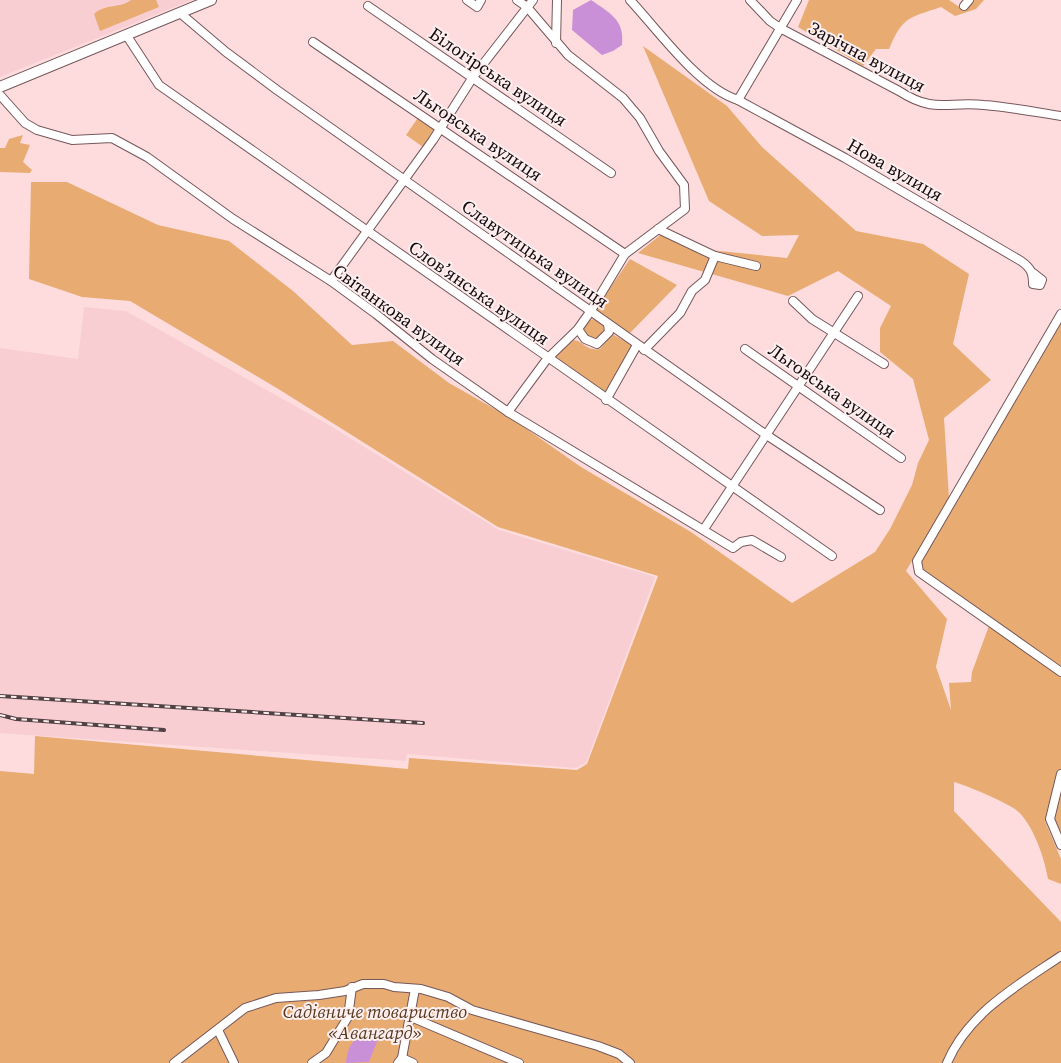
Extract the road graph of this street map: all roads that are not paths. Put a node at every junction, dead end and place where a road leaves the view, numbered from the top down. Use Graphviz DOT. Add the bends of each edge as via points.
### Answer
graph roads {
  1 [pos="211,0"];
  2 [pos="466,0"];
  3 [pos="481,0"];
  4 [pos="517,0"];
  5 [pos="533,0"];
  6 [pos="557,0"];
  7 [pos="630,0"];
  8 [pos="750,0"];
  9 [pos="798,0"];
  10 [pos="368,6"];
  11 [pos="527,7"];
  12 [pos="180,13"];
  13 [pos="780,28"];
  14 [pos="127,36"];
  15 [pos="313,42"];
  16 [pos="556,43"];
  17 [pos="473,77"];
  18 [pos="0,87"];
  19 [pos="0,95"];
  20 [pos="738,100"];
  21 [pos="1061,116"];
  22 [pos="441,127"];
  23 [pos="611,173"];
  24 [pos="404,180"];
  25 [pos="658,229"];
  26 [pos="366,232"];
  27 [pos="625,254"];
  28 [pos="715,256"];
  29 [pos="756,266"];
  30 [pos="1032,273"];
  31 [pos="330,281"];
  32 [pos="858,296"];
  33 [pos="793,301"];
  34 [pos="590,312"];
  35 [pos="1061,314"];
  36 [pos="608,324"];
  37 [pos="578,328"];
  38 [pos="834,333"];
  39 [pos="641,347"];
  40 [pos="745,349"];
  41 [pos="547,359"];
  42 [pos="884,364"];
  43 [pos="798,386"];
  44 [pos="606,400"];
  45 [pos="508,412"];
  46 [pos="765,434"];
  47 [pos="901,458"];
  48 [pos="731,486"];
  49 [pos="880,510"];
  50 [pos="704,529"];
  51 [pos="832,556"];
  52 [pos="781,557"];
  53 [pos="1061,672"];
  54 [pos="1061,774"];
  55 [pos="1061,845"];
  56 [pos="1061,956"];
  57 [pos="352,987"];
  58 [pos="414,989"];
  59 [pos="411,1017"];
  60 [pos="218,1030"];
  61 [pos="400,1061"];
  62 [pos="174,1063"];
  63 [pos="234,1063"];
  64 [pos="312,1063"];
  65 [pos="413,1063"];
  66 [pos="519,1063"];
  67 [pos="630,1063"];
  68 [pos="947,1063"];
  1 -- 12 [label="main road"];
  2 -- 3 [label="street" via="477,7"];
  4 -- 11 [label="street"];
  5 -- 11 [label="street"];
  6 -- 16 [label="street"];
  7 -- 20 [label="street, Нова вулиця" via="706,82 725,96"];
  8 -- 13 [label="street, Зарічна вулиця"];
  9 -- 13 [label="street"];
  10 -- 17 [label="street, Білогірська вулиця"];
  11 -- 16 [label="street"];
  11 -- 17 [label="street"];
  12 -- 14 [label="main road"];
  12 -- 24 [label="street, Славутицька вулиця" via="226,52"];
  13 -- 20 [label="street"];
  13 -- 21 [label="street, Зарічна вулиця" via="916,102 931,106 982,105"];
  14 -- 18 [label="main road"];
  14 -- 26 [label="street, Словʼянська вулиця" via="159,86"];
  15 -- 22 [label="street, Льговська вулиця"];
  16 -- 25 [label="street" via="623,98 684,185 685,209"];
  17 -- 22 [label="street"];
  17 -- 23 [label="street, Білогірська вулиця"];
  19 -- 31 [label="street, Світанкова вулиця" via="37,130 72,140 112,138 147,157 233,219"];
  20 -- 30 [label="street, Нова вулиця" via="1022,261"];
  22 -- 24 [label="street"];
  22 -- 27 [label="street, Льговська вулиця"];
  24 -- 26 [label="street"];
  24 -- 34 [label="street, Славутицька вулиця"];
  25 -- 27 [label="street"];
  25 -- 28 [label="street"];
  26 -- 31 [label="street"];
  26 -- 41 [label="street, Словʼянська вулиця"];
  27 -- 34 [label="street"];
  28 -- 29 [label="street"];
  28 -- 39 [label="street" via="705,280 692,291 680,313"];
  31 -- 45 [label="street, Світанкова вулиця"];
  32 -- 38 [label="street"];
  33 -- 38 [label="street"];
  34 -- 36 [label="street, Славутицька вулиця"];
  34 -- 37 [label="street"];
  35 -- 53 [label="street" via="917,562 919,572"];
  36 -- 37 [label="street" via="608,332 597,344 585,339"];
  36 -- 39 [label="street, Славутицька вулиця"];
  37 -- 41 [label="street"];
  38 -- 42 [label="street"];
  38 -- 43 [label="street"];
  39 -- 44 [label="street"];
  39 -- 46 [label="street, Славутицька вулиця"];
  40 -- 43 [label="street, Льговська вулиця"];
  41 -- 44 [label="street, Словʼянська вулиця"];
  41 -- 45 [label="street"];
  43 -- 46 [label="street"];
  43 -- 47 [label="street, Льговська вулиця"];
  44 -- 48 [label="street, Словʼянська вулиця"];
  45 -- 50 [label="street, Світанкова вулиця"];
  46 -- 48 [label="street"];
  46 -- 49 [label="street, Славутицька вулиця"];
  48 -- 50 [label="street"];
  48 -- 51 [label="street, Словʼянська вулиця"];
  50 -- 52 [label="street, Світанкова вулиця" via="733,548 752,540"];
  54 -- 55 [label="street" via="1050,819"];
  56 -- 68 [label="street" via="988,1006 951,1053"];
  57 -- 58 [label="street" via="384,984"];
  57 -- 60 [label="street" via="319,995 276,998 245,1008"];
  57 -- 64 [label="street" via="348,1017 326,1053"];
  58 -- 59 [label="street"];
  58 -- 67 [label="street" via="448,996 492,1017 598,1046 619,1054"];
  59 -- 61 [label="street"];
  59 -- 66 [label="street"];
  60 -- 62 [label="street"];
  60 -- 63 [label="street"];
  61 -- 65 [label="street"];
}
